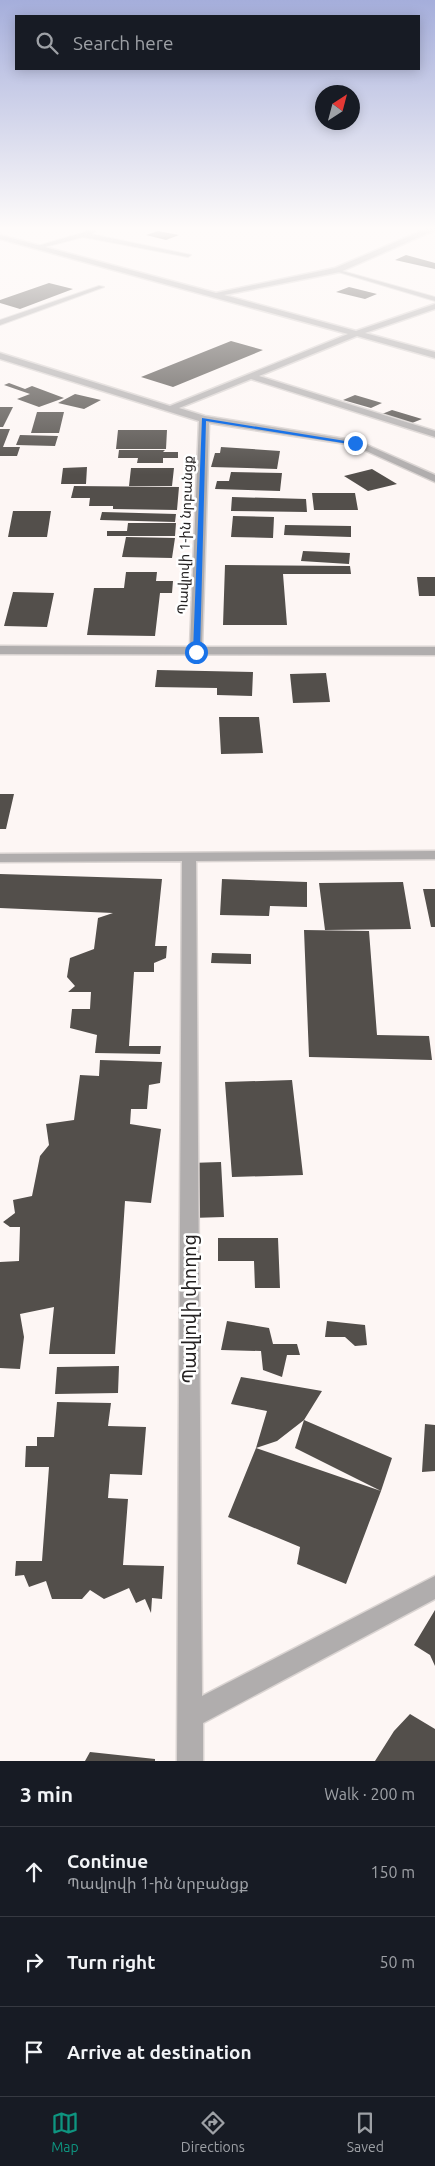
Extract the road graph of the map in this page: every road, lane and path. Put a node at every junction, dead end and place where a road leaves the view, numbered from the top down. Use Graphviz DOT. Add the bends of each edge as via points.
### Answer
graph roads {
  1 [pos="3,311"];
  2 [pos="34,311"];
  3 [pos="276,311"];
  4 [pos="420,311"];
  5 [pos="18,317"];
  6 [pos="0,323"];
  7 [pos="358,333"];
  8 [pos="435,355"];
  9 [pos="0,356"];
  10 [pos="250,376"];
  11 [pos="170,409"];
  12 [pos="204,419"];
  13 [pos="435,434"];
  14 [pos="435,479"];
  15 [pos="0,650"];
  16 [pos="435,651"];
  17 [pos="196,652"];
  18 [pos="435,855"];
  19 [pos="0,858"];
  20 [pos="189,858"];
  21 [pos="435,1587"];
  22 [pos="190,1716"];
  23 [pos="190,1761"];
  1 -- 5 [label="lane"];
  2 -- 5 [label="lane"];
  3 -- 7 [label="street"];
  4 -- 7 [label="street"];
  5 -- 6 [label="lane"];
  7 -- 8 [label="street"];
  7 -- 10 [label="street"];
  9 -- 11 [label="street"];
  10 -- 11 [label="street"];
  10 -- 13 [label="street"];
  11 -- 12 [label="street"];
  12 -- 14 [label="street" via="355,443"];
  12 -- 17 [label="street, Պավլովի 1-ին նրբանցք"];
  15 -- 17 [label="street"];
  16 -- 17 [label="street"];
  18 -- 20 [label="street"];
  19 -- 20 [label="street"];
  20 -- 22 [label="street, Պավլովի փողոց"];
  21 -- 22 [label="street"];
  22 -- 23 [label="street, Պավլովի փողոց"];
}
